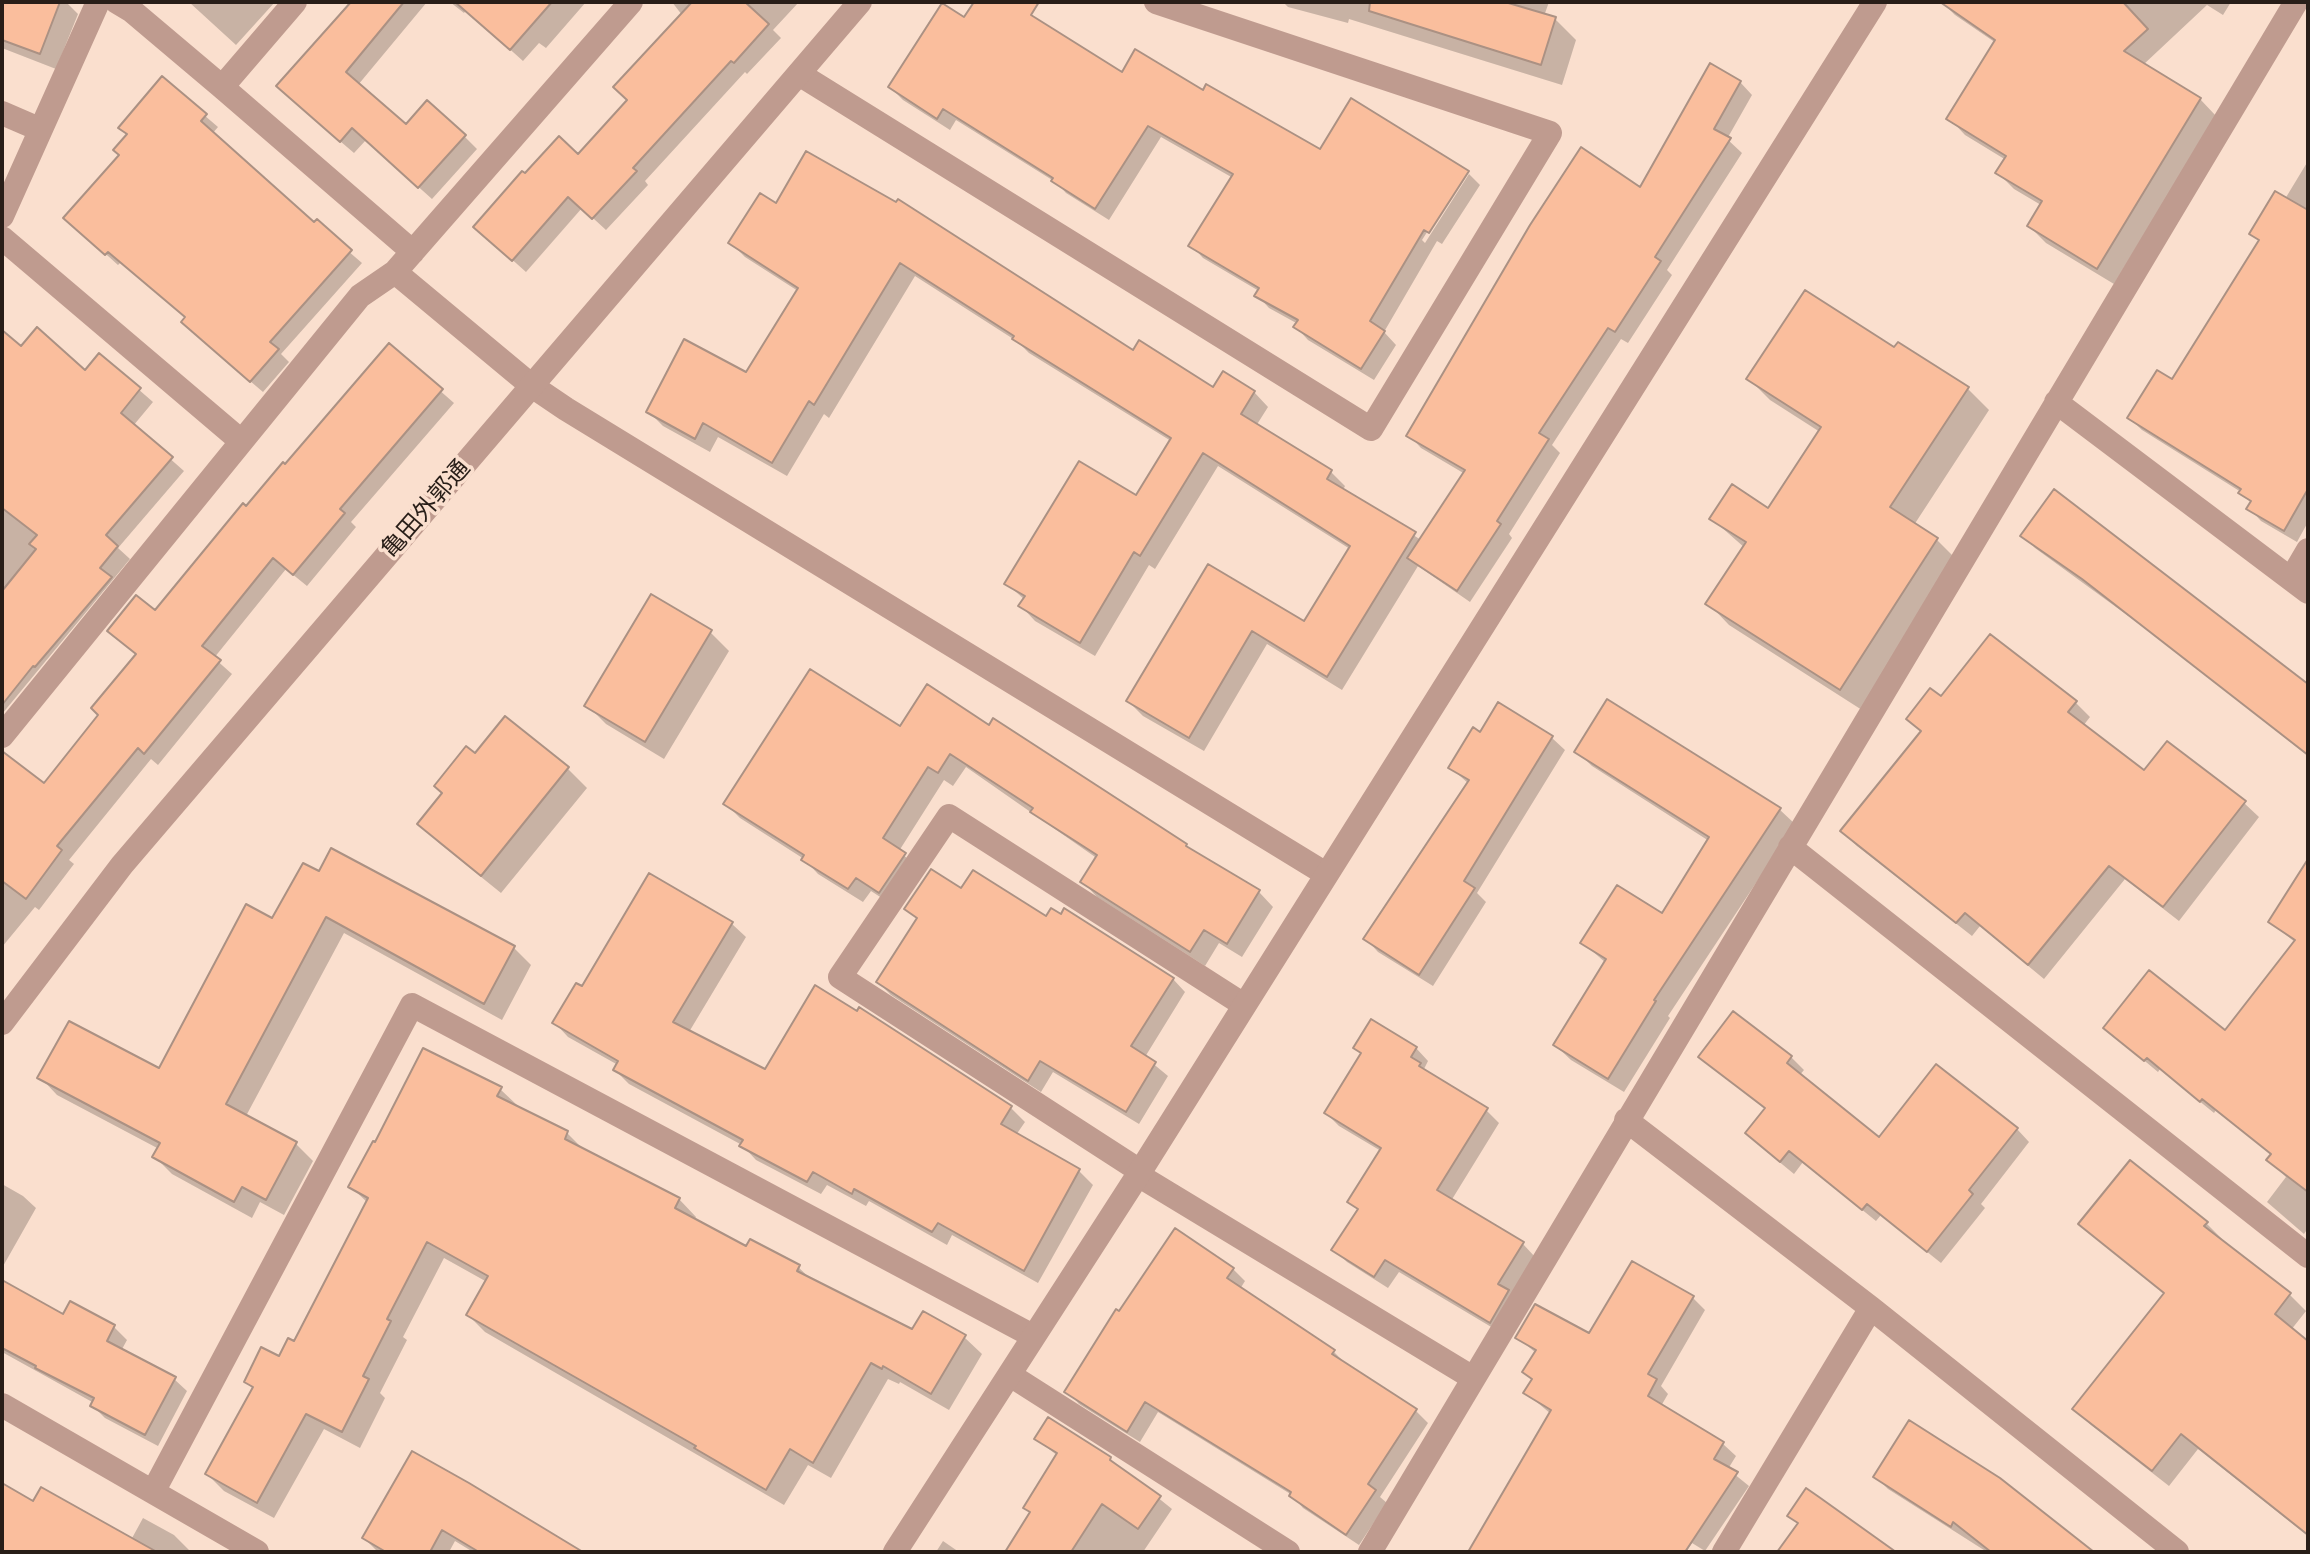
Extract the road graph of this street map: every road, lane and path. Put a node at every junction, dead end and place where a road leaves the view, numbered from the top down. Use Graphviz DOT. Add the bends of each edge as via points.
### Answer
graph roads {
  1 [pos="98,2"];
  2 [pos="117,2"];
  3 [pos="295,2"];
  4 [pos="631,2"];
  5 [pos="860,2"];
  6 [pos="1156,2"];
  7 [pos="1875,2"];
  8 [pos="2296,2"];
  9 [pos="799,74"];
  10 [pos="222,87"];
  11 [pos="2,113"];
  12 [pos="39,129"];
  13 [pos="2,216"];
  14 [pos="2,238"];
  15 [pos="413,252"];
  16 [pos="395,272"];
  17 [pos="532,386"];
  18 [pos="2056,402"];
  19 [pos="241,441"];
  20 [pos="2308,550"];
  21 [pos="2300,586"];
  22 [pos="2,736"];
  23 [pos="1790,847"];
  24 [pos="1326,874"];
  25 [pos="1244,1005"];
  26 [pos="2,1023"];
  27 [pos="1626,1120"];
  28 [pos="1139,1173"];
  29 [pos="2308,1256"];
  30 [pos="1871,1308"];
  31 [pos="1033,1336"];
  32 [pos="1010,1375"];
  33 [pos="1473,1378"];
  34 [pos="2,1405"];
  35 [pos="153,1492"];
  36 [pos="257,1552"];
  37 [pos="895,1552"];
  38 [pos="1288,1552"];
  39 [pos="1370,1552"];
  40 [pos="1724,1552"];
  41 [pos="2177,1552"];
  1 -- 12 [label="street"];
  2 -- 10 [label="street"];
  3 -- 10 [label="street"];
  4 -- 15 [label="street"];
  5 -- 9 [label="street, 亀田外郭通"];
  6 -- 9 [label="street" via="1550,133 1371,429"];
  7 -- 24 [label="street"];
  8 -- 18 [label="street"];
  9 -- 17 [label="street, 亀田外郭通"];
  10 -- 15 [label="street"];
  11 -- 12 [label="street"];
  12 -- 13 [label="street"];
  14 -- 19 [label="street"];
  15 -- 16 [label="street"];
  16 -- 17 [label="street"];
  16 -- 19 [label="street" via="360,296"];
  17 -- 24 [label="street"];
  17 -- 26 [label="street, 亀田外郭通" via="122,865"];
  18 -- 21 [label="street"];
  18 -- 23 [label="street"];
  19 -- 22 [label="street"];
  20 -- 21 [label="street"];
  23 -- 27 [label="street"];
  23 -- 29 [label="street"];
  24 -- 25 [label="street"];
  25 -- 28 [label="street"];
  25 -- 28 [label="street" via="949,816 840,977"];
  27 -- 30 [label="street"];
  27 -- 33 [label="street"];
  28 -- 31 [label="street"];
  28 -- 33 [label="street"];
  30 -- 40 [label="street"];
  30 -- 41 [label="street"];
  31 -- 32 [label="street"];
  31 -- 35 [label="street" via="412,1005"];
  32 -- 37 [label="street"];
  32 -- 38 [label="street"];
  33 -- 39 [label="street"];
  34 -- 35 [label="street"];
  35 -- 36 [label="street"];
}
